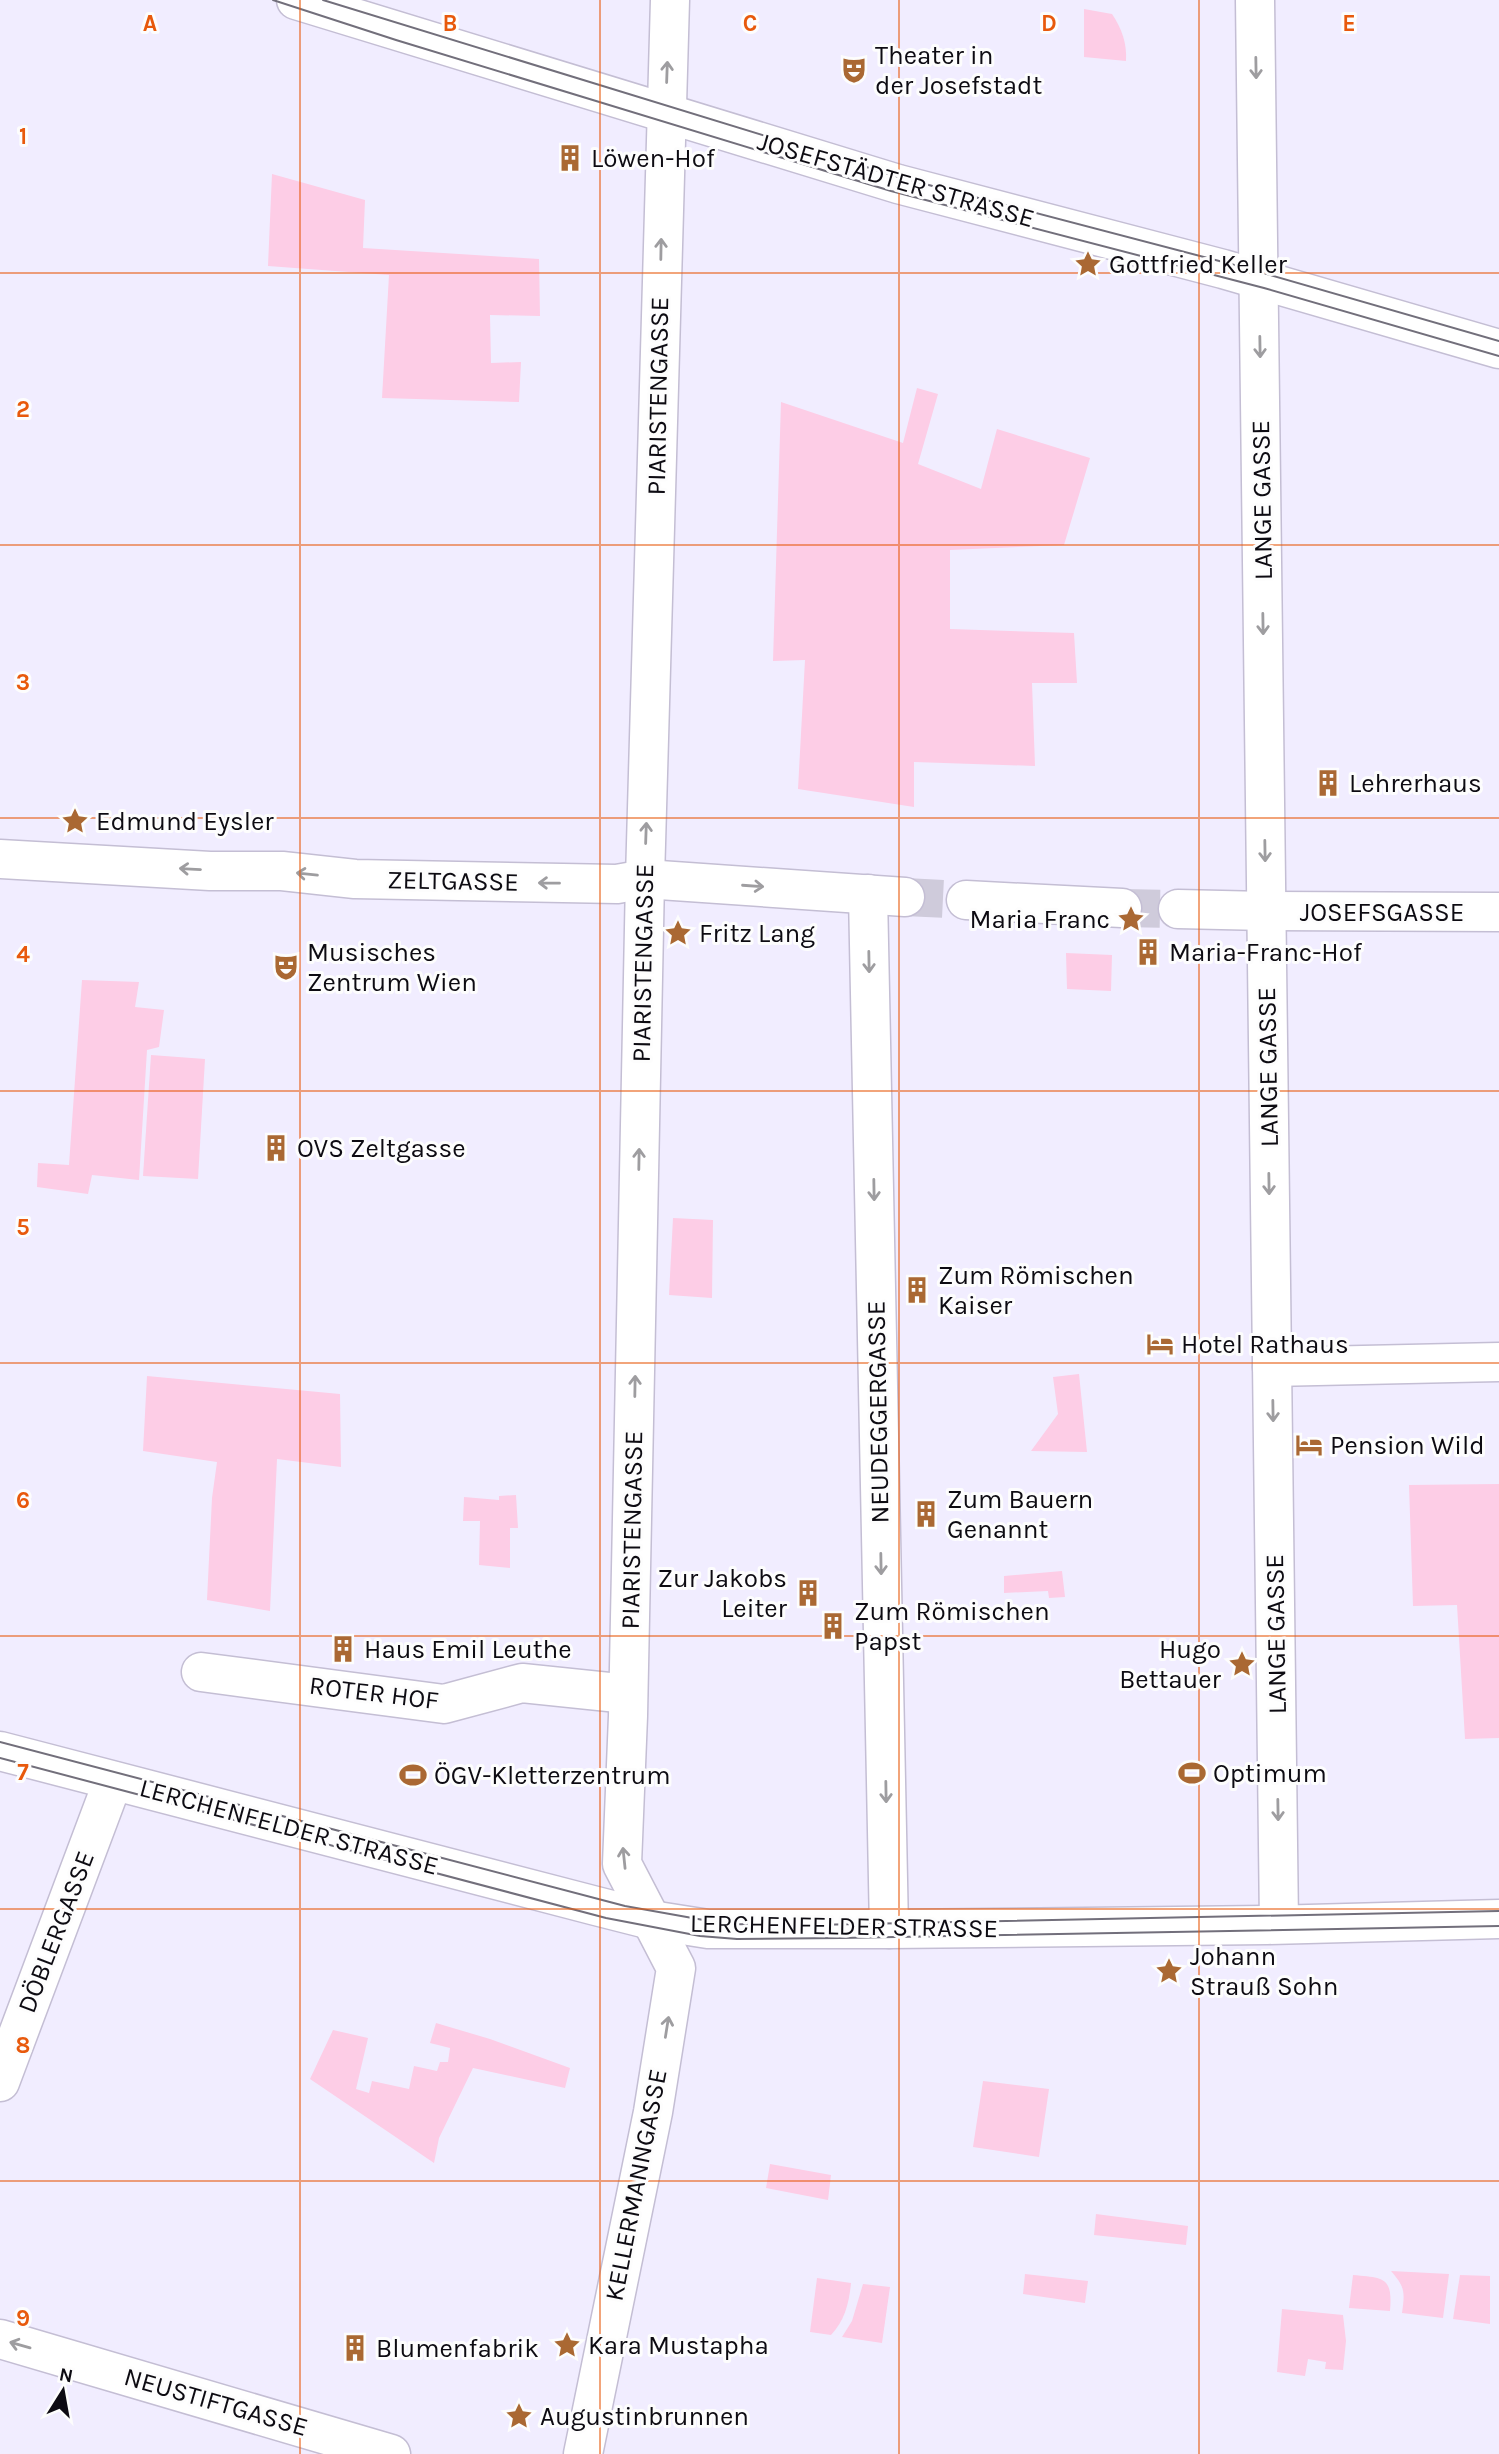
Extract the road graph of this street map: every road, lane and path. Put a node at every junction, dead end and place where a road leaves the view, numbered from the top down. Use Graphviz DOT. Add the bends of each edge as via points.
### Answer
graph roads {
  1 [pos="296,0"];
  2 [pos="670,0"];
  3 [pos="1255,0"];
  4 [pos="666,113"];
  5 [pos="1259,279"];
  6 [pos="1499,349"];
  7 [pos="0,859"];
  8 [pos="645,879"];
  9 [pos="886,896"];
  10 [pos="966,900"];
  11 [pos="1122,908"];
  12 [pos="1178,909"];
  13 [pos="1265,911"];
  14 [pos="1499,912"];
  15 [pos="1499,1362"];
  16 [pos="1272,1367"];
  17 [pos="201,1672"];
  18 [pos="628,1694"];
  19 [pos="0,1751"];
  20 [pos="113,1781"];
  21 [pos="1499,1919"];
  22 [pos="651,1920"];
  23 [pos="1279,1924"];
  24 [pos="889,1929"];
  25 [pos="0,2082"];
  26 [pos="0,2339"];
  27 [pos="391,2454"];
  28 [pos="583,2454"];
  1 -- 4 [label="street, JOSEFSTÄDTER STRASSE"];
  4 -- 2 [label="street, PIARISTENGASSE, one-way"];
  3 -- 5 [label="street, LANGE GASSE, one-way"];
  4 -- 5 [label="street, JOSEFSTÄDTER STRASSE" via="898,184"];
  8 -- 4 [label="street, PIARISTENGASSE, one-way"];
  5 -- 6 [label="street, JOSEFSTÄDTER STRASSE"];
  5 -- 13 [label="street, LANGE GASSE, one-way"];
  8 -- 7 [label="street, ZELTGASSE, one-way" via="617,884 355,879"];
  8 -- 9 [label="street, ZELTGASSE, one-way"];
  18 -- 8 [label="street, PIARISTENGASSE, one-way"];
  9 -- 24 [label="street, NEUDEGGERGASSE, one-way"];
  10 -- 11 [label="street"];
  12 -- 13 [label="street, JOSEFSGASSE"];
  13 -- 14 [label="street, JOSEFSGASSE"];
  13 -- 16 [label="street, LANGE GASSE, one-way"];
  15 -- 16 [label="street"];
  16 -- 23 [label="street, LANGE GASSE, one-way"];
  17 -- 18 [label="street, ROTER HOF" via="444,1704 522,1683"];
  22 -- 18 [label="street, PIARISTENGASSE, one-way" via="622,1864"];
  19 -- 20 [label="street, LERCHENFELDER STRASSE"];
  20 -- 22 [label="street, LERCHENFELDER STRASSE"];
  20 -- 25 [label="street, DÖBLERGASSE"];
  21 -- 23 [label="street, LERCHENFELDER STRASSE"];
  22 -- 24 [label="street, LERCHENFELDER STRASSE" via="708,1929"];
  28 -- 22 [label="street, KELLERMANNGASSE, one-way" via="653,2112 676,1968"];
  23 -- 24 [label="street, LERCHENFELDER STRASSE"];
  27 -- 26 [label="street, NEUSTIFTGASSE, one-way"];
}
